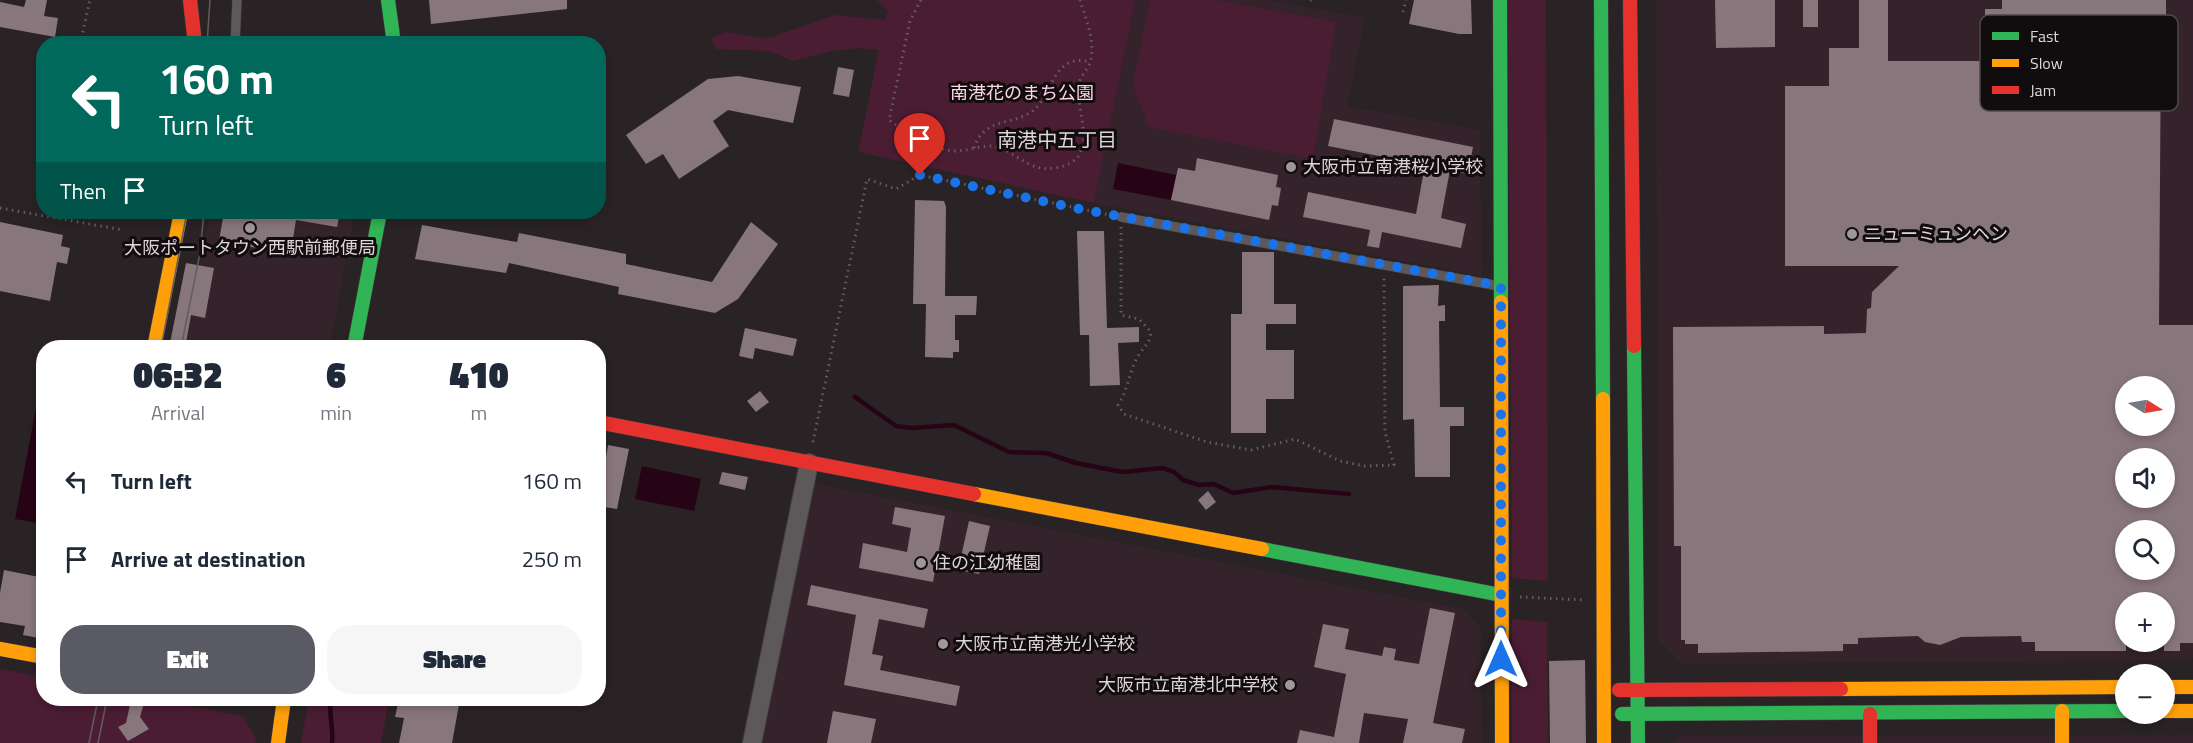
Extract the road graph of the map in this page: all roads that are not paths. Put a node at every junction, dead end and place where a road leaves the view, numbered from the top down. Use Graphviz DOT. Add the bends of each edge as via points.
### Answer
graph roads {
  1 [pos="190,0"];
  2 [pos="237,0"];
  3 [pos="388,0"];
  4 [pos="1500,0"];
  5 [pos="1601,0"];
  6 [pos="1630,0"];
  7 [pos="194,36"];
  8 [pos="235,36"];
  9 [pos="393,36"];
  10 [pos="1121,217"];
  11 [pos="180,219"];
  12 [pos="380,219"];
  13 [pos="1501,286"];
  14 [pos="156,340"];
  15 [pos="356,340"];
  16 [pos="606,424"];
  17 [pos="809,463"];
  18 [pos="1501,595"];
  19 [pos="0,649"];
  20 [pos="36,656"];
  21 [pos="2115,687"];
  22 [pos="2175,687"];
  23 [pos="2193,687"];
  24 [pos="1604,690"];
  25 [pos="1636,690"];
  26 [pos="281,706"];
  27 [pos="2062,711"];
  28 [pos="2115,711"];
  29 [pos="2175,711"];
  30 [pos="2193,711"];
  31 [pos="1604,713"];
  32 [pos="1637,714"];
  33 [pos="1870,714"];
  34 [pos="278,743"];
  35 [pos="752,743"];
  36 [pos="1502,743"];
  37 [pos="1604,743"];
  38 [pos="1638,743"];
  39 [pos="1870,743"];
  40 [pos="2062,743"];
  1 -- 7 [label="street"];
  2 -- 8 [label="lane"];
  3 -- 9 [label="street"];
  4 -- 13 [label="street"];
  5 -- 24 [label="street"];
  6 -- 25 [label="street"];
  10 -- 13 [label="lane"];
  11 -- 14 [label="street"];
  12 -- 15 [label="street"];
  13 -- 18 [label="street"];
  16 -- 17 [label="street"];
  17 -- 18 [label="street"];
  17 -- 35 [label="street"];
  18 -- 36 [label="street"];
  19 -- 20 [label="street"];
  21 -- 25 [label="street"];
  22 -- 23 [label="street"];
  24 -- 25 [label="street"];
  24 -- 31 [label="street"];
  25 -- 32 [label="street"];
  26 -- 34 [label="street"];
  27 -- 28 [label="street"];
  27 -- 33 [label="street"];
  27 -- 40 [label="street"];
  29 -- 30 [label="street"];
  31 -- 32 [label="street"];
  31 -- 37 [label="street"];
  32 -- 33 [label="street"];
  32 -- 38 [label="street"];
  33 -- 39 [label="street"];
}
